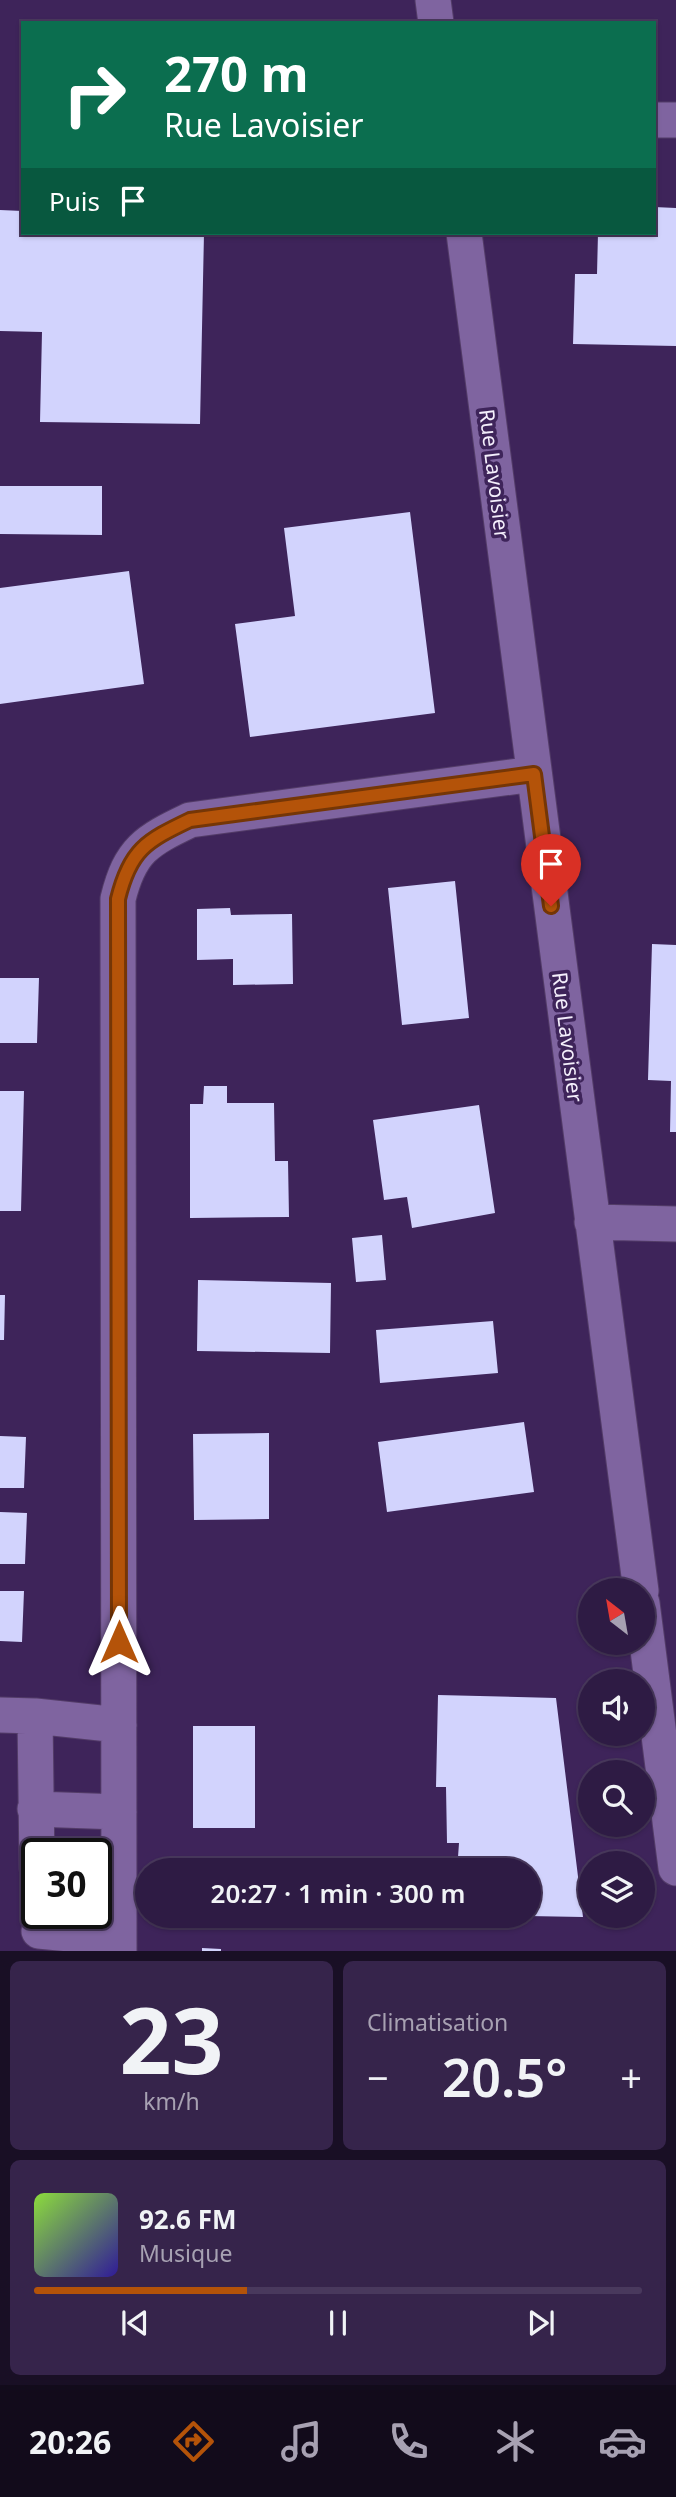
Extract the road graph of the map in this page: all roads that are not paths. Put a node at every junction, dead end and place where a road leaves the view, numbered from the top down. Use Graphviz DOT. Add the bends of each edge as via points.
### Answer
graph roads {
  1 [pos="433,0"];
  2 [pos="436,21"];
  3 [pos="656,120"];
  4 [pos="676,120"];
  5 [pos="464,235"];
  6 [pos="534,774"];
  7 [pos="592,1222"];
  8 [pos="676,1224"];
  9 [pos="639,1578"];
  10 [pos="651,1656"];
  11 [pos="0,1715"];
  12 [pos="35,1716"];
  13 [pos="119,1725"];
  14 [pos="671,1779"];
  15 [pos="35,1809"];
  16 [pos="119,1812"];
  17 [pos="36,1838"];
  18 [pos="676,1868"];
  19 [pos="39,1932"];
  20 [pos="119,1945"];
  1 -- 2 [label="street"];
  3 -- 4 [label="street"];
  5 -- 6 [label="street, Rue Lavoisier"];
  6 -- 7 [label="street, Rue Lavoisier"];
  6 -- 13 [label="street" via="190,820 138,851 124,876 118,899"];
  7 -- 8 [label="street"];
  7 -- 9 [label="street, Rue Lavoisier"];
  10 -- 14 [label="street"];
  11 -- 12 [label="street"];
  12 -- 13 [label="street"];
  12 -- 15 [label="street"];
  13 -- 16 [label="street"];
  14 -- 18 [label="street"];
  15 -- 16 [label="street"];
  15 -- 17 [label="street"];
  16 -- 20 [label="street"];
  19 -- 20 [label="street"];
}
